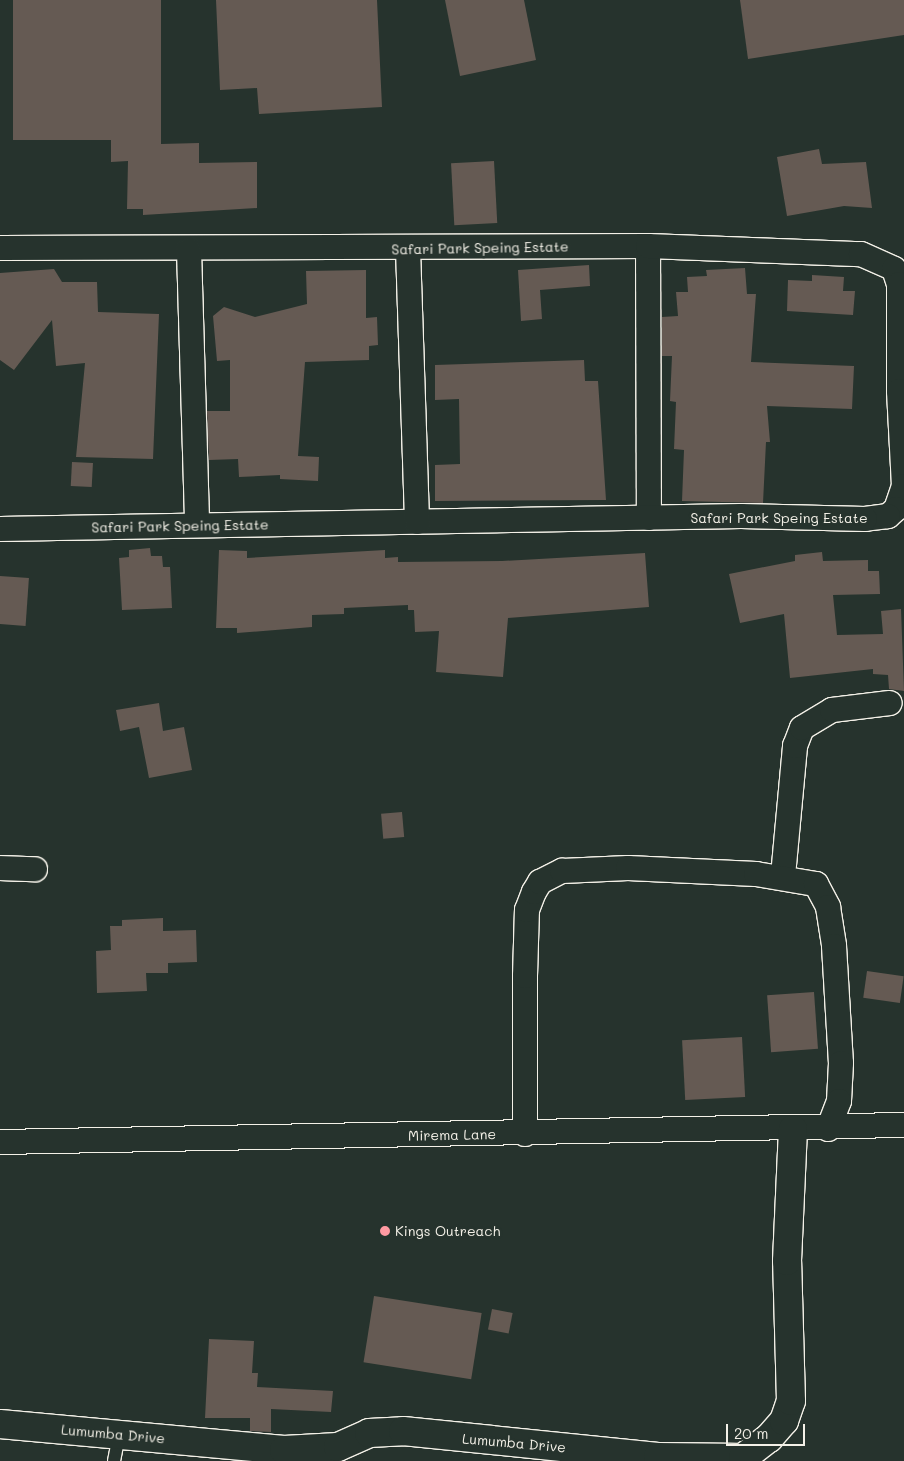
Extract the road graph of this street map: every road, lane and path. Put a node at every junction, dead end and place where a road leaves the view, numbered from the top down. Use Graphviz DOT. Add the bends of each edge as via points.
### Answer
graph roads {
  1 [pos="648,246"];
  2 [pos="0,248"];
  3 [pos="408,249"];
  4 [pos="189,250"];
  5 [pos="650,518"];
  6 [pos="417,522"];
  7 [pos="197,525"];
  8 [pos="0,529"];
  9 [pos="890,702"];
  10 [pos="0,868"];
  11 [pos="35,869"];
  12 [pos="783,876"];
  13 [pos="904,1124"];
  14 [pos="793,1129"];
  15 [pos="828,1129"];
  16 [pos="525,1134"];
  17 [pos="0,1142"];
  18 [pos="0,1424"];
  19 [pos="116,1448"];
  20 [pos="284,1455"];
  1 -- 3 [label="street, Safari Park Speing Estate"];
  1 -- 5 [label="street"];
  1 -- 5 [label="street, Safari Park Speing Estate" via="861,254 894,269 902,302 899,391 904,486 896,509 888,516 865,519"];
  2 -- 4 [label="street, Safari Park Speing Estate"];
  3 -- 4 [label="street, Safari Park Speing Estate"];
  3 -- 6 [label="street"];
  4 -- 7 [label="street"];
  5 -- 6 [label="street, Safari Park Speing Estate"];
  6 -- 7 [label="street, Safari Park Speing Estate"];
  7 -- 8 [label="street, Safari Park Speing Estate"];
  9 -- 12 [label="street" via="832,710 802,728 795,746"];
  10 -- 11 [label="street"];
  12 -- 15 [label="street" via="816,884 828,907 842,1063 839,1101"];
  12 -- 16 [label="street" via="628,868 562,871 540,882 527,910"];
  13 -- 15 [label="street, Mirema Lane"];
  14 -- 15 [label="street, Mirema Lane"];
  14 -- 16 [label="street, Mirema Lane"];
  14 -- 20 [label="street, Lumumba Drive" via="787,1261 791,1401 784,1421 769,1438 743,1458 658,1457 403,1431 369,1433 338,1447"];
  16 -- 17 [label="street, Mirema Lane"];
  18 -- 19 [label="street, Lumumba Drive"];
  19 -- 20 [label="street, Lumumba Drive"];
}
